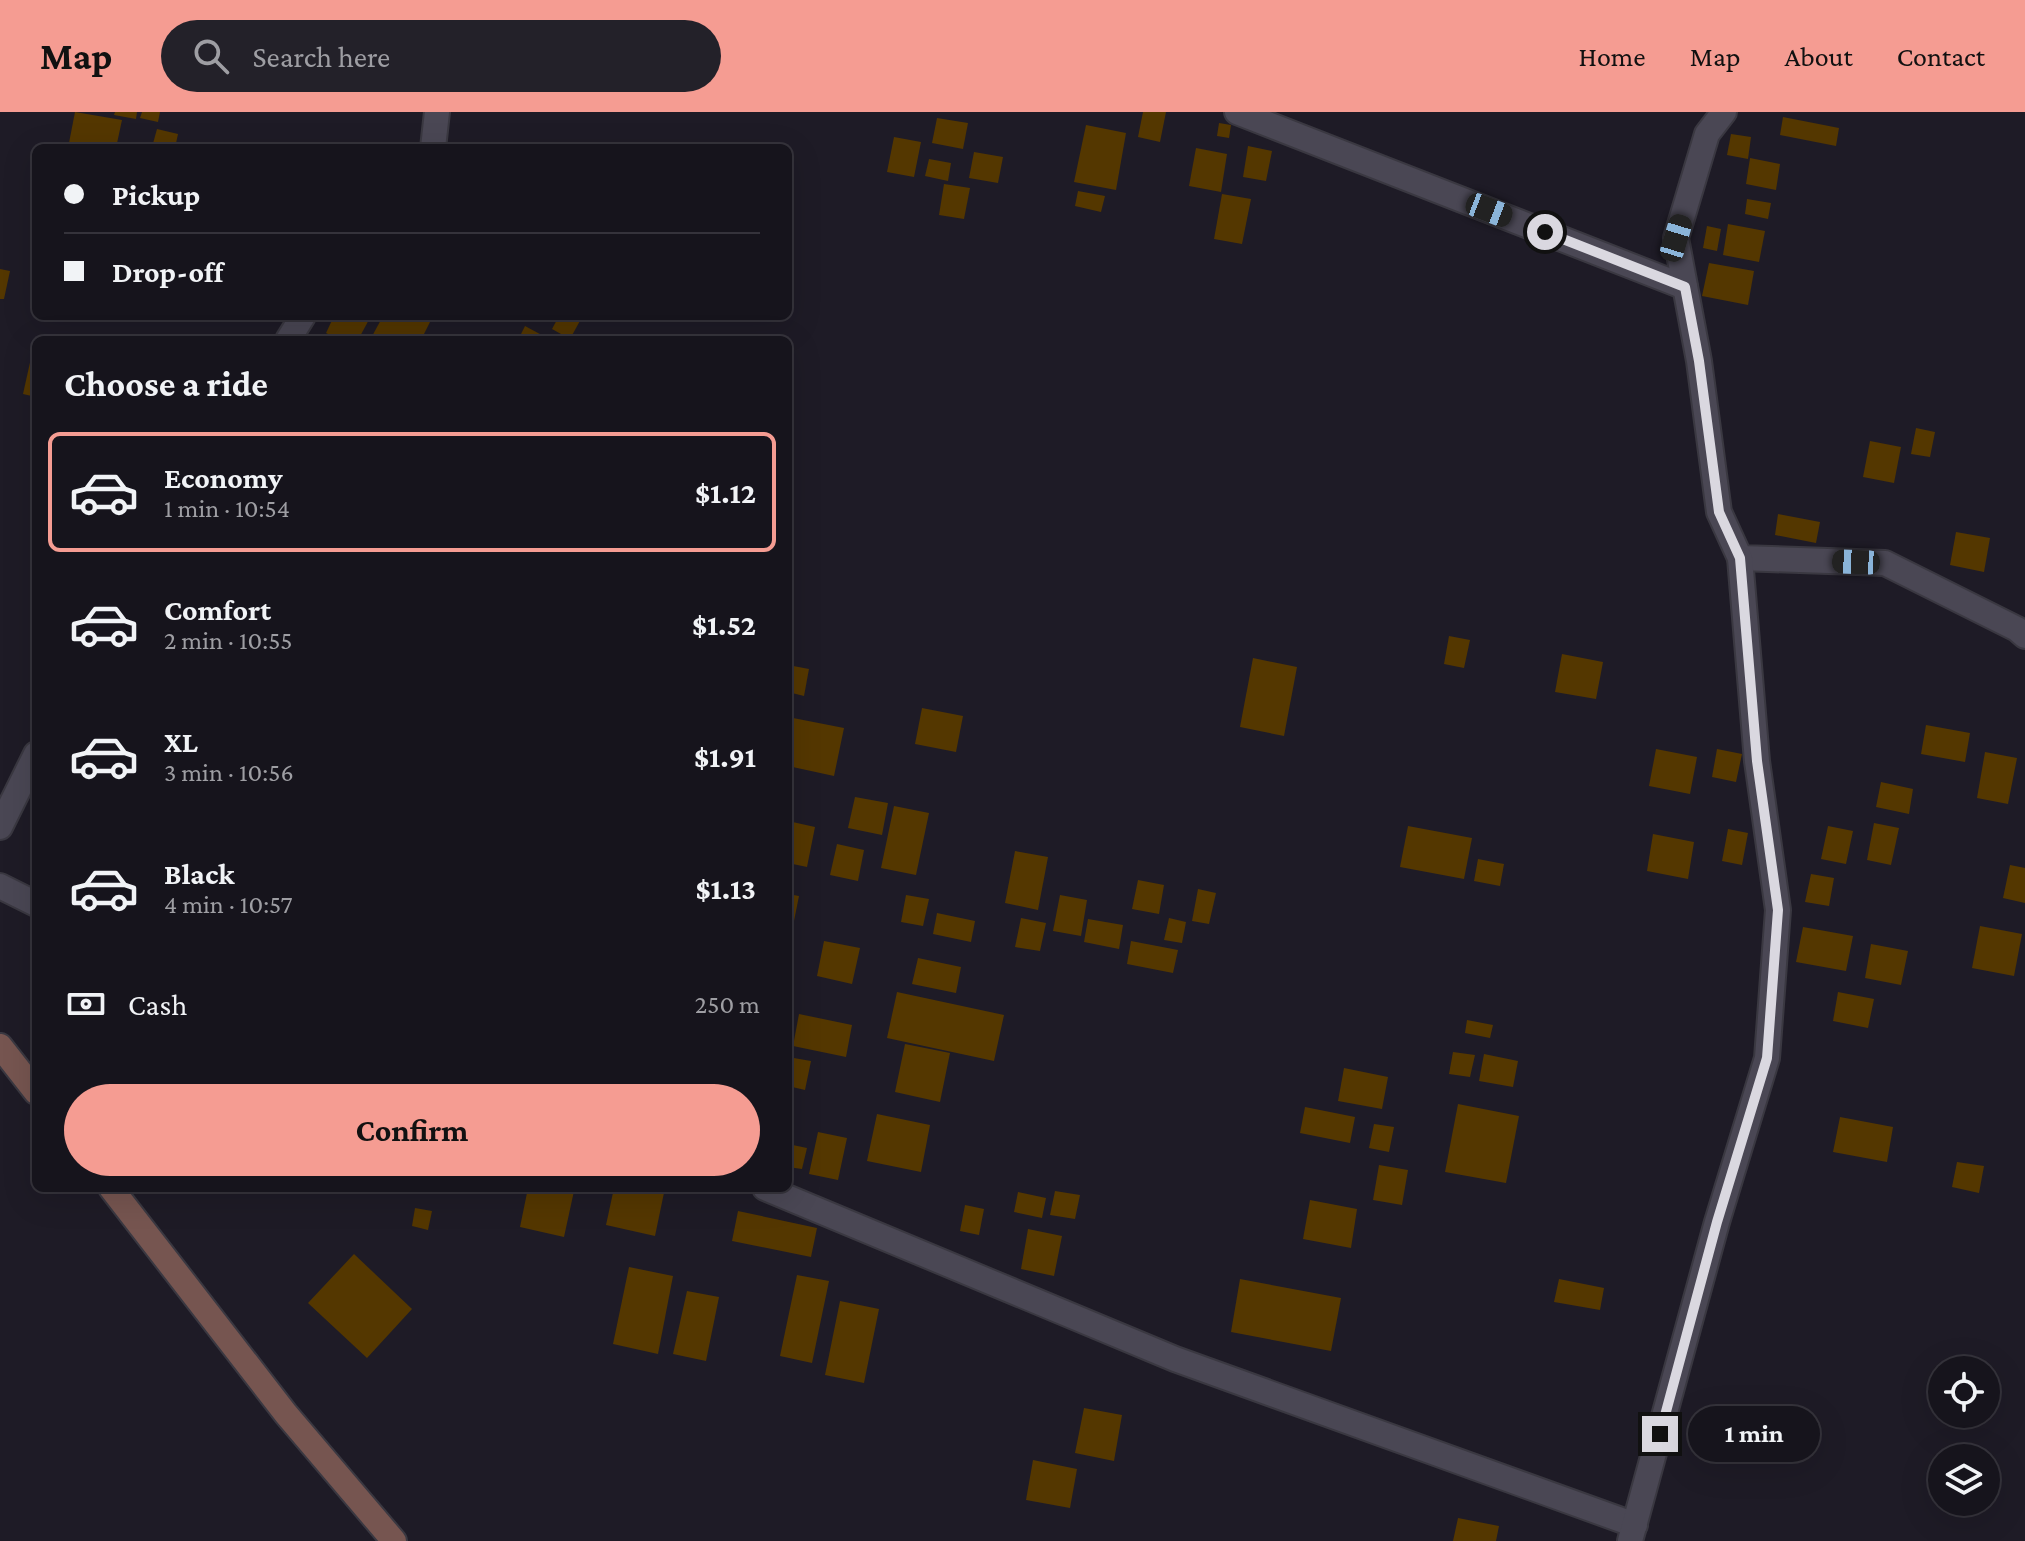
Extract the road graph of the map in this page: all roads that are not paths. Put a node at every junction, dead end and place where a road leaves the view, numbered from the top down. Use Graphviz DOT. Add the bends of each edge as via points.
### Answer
graph roads {
  1 [pos="437,112"];
  2 [pos="1237,112"];
  3 [pos="1724,112"];
  4 [pos="433,144"];
  5 [pos="1685,287"];
  6 [pos="1740,558"];
  7 [pos="2025,636"];
  8 [pos="32,762"];
  9 [pos="0,827"];
  10 [pos="0,886"];
  11 [pos="32,902"];
  12 [pos="0,1046"];
  13 [pos="32,1087"];
  14 [pos="114,1192"];
  15 [pos="775,1192"];
  16 [pos="1633,1533"];
  17 [pos="394,1541"];
  1 -- 4 [label="street"];
  2 -- 5 [label="street"];
  3 -- 5 [label="street" via="1707,134 1676,238"];
  5 -- 6 [label="street" via="1719,512"];
  6 -- 7 [label="street" via="1885,563"];
  6 -- 16 [label="street" via="1757,761 1778,910 1767,1058"];
  8 -- 9 [label="street"];
  10 -- 11 [label="street"];
  12 -- 13 [label="main road"];
  14 -- 17 [label="main road" via="286,1414"];
  15 -- 16 [label="street" via="1175,1359"];
}
